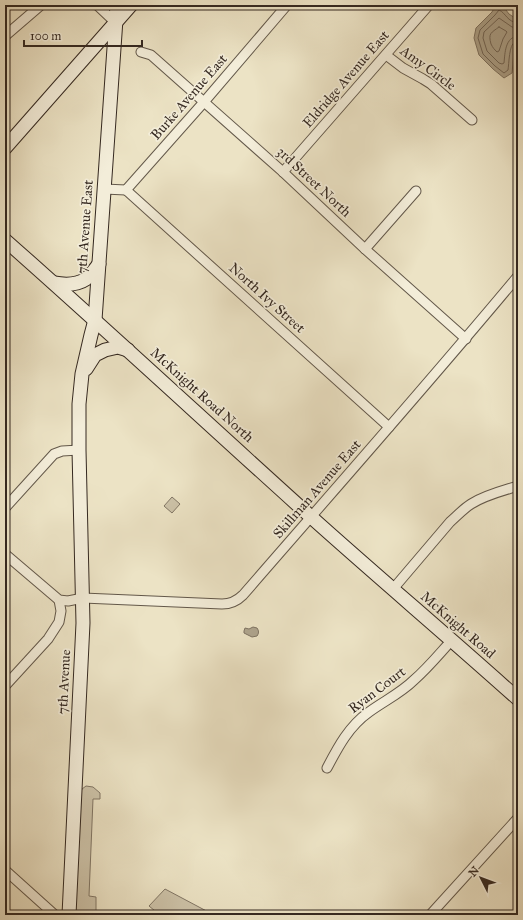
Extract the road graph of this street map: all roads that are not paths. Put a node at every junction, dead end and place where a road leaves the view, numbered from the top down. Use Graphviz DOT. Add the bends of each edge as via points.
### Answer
graph roads {
  1 [pos="41,5"];
  2 [pos="97,5"];
  3 [pos="116,5"];
  4 [pos="131,5"];
  5 [pos="287,5"];
  6 [pos="429,5"];
  7 [pos="116,22"];
  8 [pos="5,36"];
  9 [pos="141,52"];
  10 [pos="386,54"];
  11 [pos="204,102"];
  12 [pos="472,120"];
  13 [pos="5,148"];
  14 [pos="283,172"];
  15 [pos="104,189"];
  16 [pos="126,190"];
  17 [pos="416,191"];
  18 [pos="5,240"];
  19 [pos="365,249"];
  20 [pos="99,264"];
  21 [pos="518,276"];
  22 [pos="54,283"];
  23 [pos="95,320"];
  24 [pos="466,339"];
  25 [pos="128,350"];
  26 [pos="82,374"];
  27 [pos="389,427"];
  28 [pos="79,450"];
  29 [pos="518,486"];
  30 [pos="5,508"];
  31 [pos="311,517"];
  32 [pos="5,554"];
  33 [pos="377,574"];
  34 [pos="393,589"];
  35 [pos="83,598"];
  36 [pos="59,600"];
  37 [pos="452,640"];
  38 [pos="5,686"];
  39 [pos="518,699"];
  40 [pos="327,768"];
  41 [pos="518,818"];
  42 [pos="5,870"];
  43 [pos="55,915"];
  44 [pos="69,915"];
  45 [pos="430,915"];
  1 -- 8 [label="street"];
  2 -- 7 [label="street"];
  3 -- 7 [label="street, 7th Avenue East"];
  4 -- 7 [label="street"];
  5 -- 11 [label="street, Burke Avenue East"];
  6 -- 10 [label="street, Eldridge Avenue East"];
  7 -- 13 [label="street"];
  7 -- 15 [label="street, 7th Avenue East"];
  9 -- 11 [label="street, 3rd Street North" via="151,55"];
  10 -- 12 [label="street, Amy Circle" via="431,84"];
  10 -- 14 [label="street, Eldridge Avenue East"];
  11 -- 14 [label="street, 3rd Street North"];
  11 -- 16 [label="street, Burke Avenue East"];
  14 -- 19 [label="street, 3rd Street North"];
  15 -- 16 [label="street"];
  15 -- 20 [label="street, 7th Avenue East"];
  16 -- 27 [label="street, North Ivy Street"];
  17 -- 19 [label="street"];
  18 -- 22 [label="street, McKnight Road North"];
  19 -- 24 [label="street, 3rd Street North"];
  20 -- 22 [label="street" via="86,279 64,285"];
  20 -- 23 [label="street, 7th Avenue East"];
  21 -- 24 [label="street, Skillman Avenue East"];
  22 -- 23 [label="street, McKnight Road North"];
  23 -- 25 [label="street, McKnight Road North"];
  23 -- 26 [label="street, 7th Avenue East"];
  24 -- 27 [label="street, Skillman Avenue East"];
  25 -- 26 [label="street" via="118,347 95,355"];
  25 -- 31 [label="street, McKnight Road North"];
  26 -- 28 [label="street, 7th Avenue East"];
  27 -- 31 [label="street, Skillman Avenue East"];
  28 -- 30 [label="street" via="62,450 54,454"];
  28 -- 35 [label="street, 7th Avenue"];
  29 -- 34 [label="street" via="485,497 460,512"];
  31 -- 33 [label="street, McKnight Road North"];
  31 -- 35 [label="street, Skillman Avenue East" via="234,602 222,604"];
  32 -- 36 [label="street"];
  33 -- 34 [label="street, McKnight Road"];
  34 -- 37 [label="street, McKnight Road"];
  35 -- 36 [label="street, Skillman Avenue East"];
  35 -- 44 [label="street, 7th Avenue"];
  36 -- 38 [label="street" via="59,622 48,639"];
  37 -- 39 [label="street, McKnight Road"];
  37 -- 40 [label="street, Ryan Court" via="415,680 357,722 341,741"];
  41 -- 45 [label="street"];
  42 -- 43 [label="street"];
}
